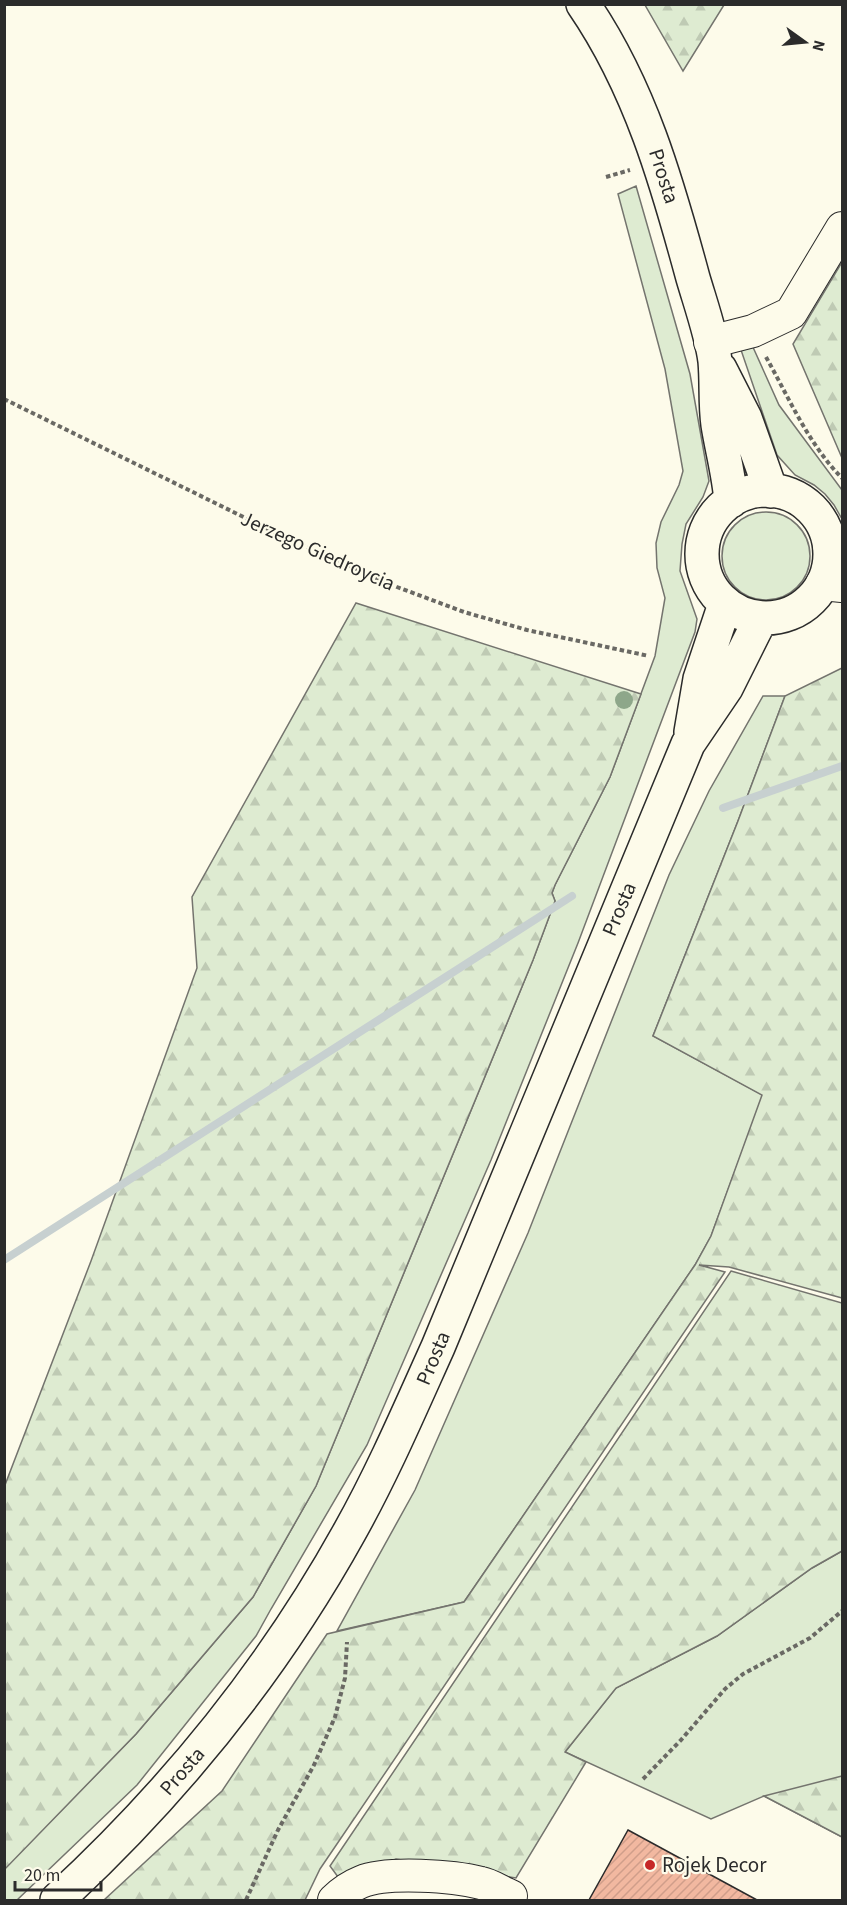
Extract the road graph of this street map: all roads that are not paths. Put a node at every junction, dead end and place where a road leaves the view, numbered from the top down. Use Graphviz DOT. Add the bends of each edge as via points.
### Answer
graph roads {
  1 [pos="583,4"];
  2 [pos="843,228"];
  3 [pos="713,351"];
  4 [pos="732,420"];
  5 [pos="771,491"];
  6 [pos="731,501"];
  7 [pos="836,547"];
  8 [pos="832,585"];
  9 [pos="725,603"];
  10 [pos="761,618"];
  11 [pos="713,684"];
  12 [pos="511,1896"];
  13 [pos="57,1900"];
  14 [pos="334,1900"];
  1 -- 3 [label="main road, Prosta" via="646,124"];
  2 -- 3 [label="lane" via="791,313"];
  3 -- 4 [label="main road, Prosta"];
  4 -- 5 [label="main road, Prosta"];
  4 -- 6 [label="main road, Prosta" via="728,474"];
  5 -- 6 [label="main road" via="754,492"];
  5 -- 7 [label="main road" via="796,498 810,508"];
  6 -- 9 [label="main road" via="709,525 702,556 706,577"];
  7 -- 8 [label="main road" via="829,565"];
  8 -- 10 [label="main road" via="801,608 782,616"];
  9 -- 10 [label="main road" via="742,614"];
  9 -- 11 [label="main road, Prosta"];
  10 -- 11 [label="main road, Prosta"];
  11 -- 13 [label="main road, Prosta" via="438,1347 349,1532 286,1637 211,1737 146,1812"];
  12 -- 14 [label="lane" via="483,1883 447,1877 389,1877 362,1881"];
}
